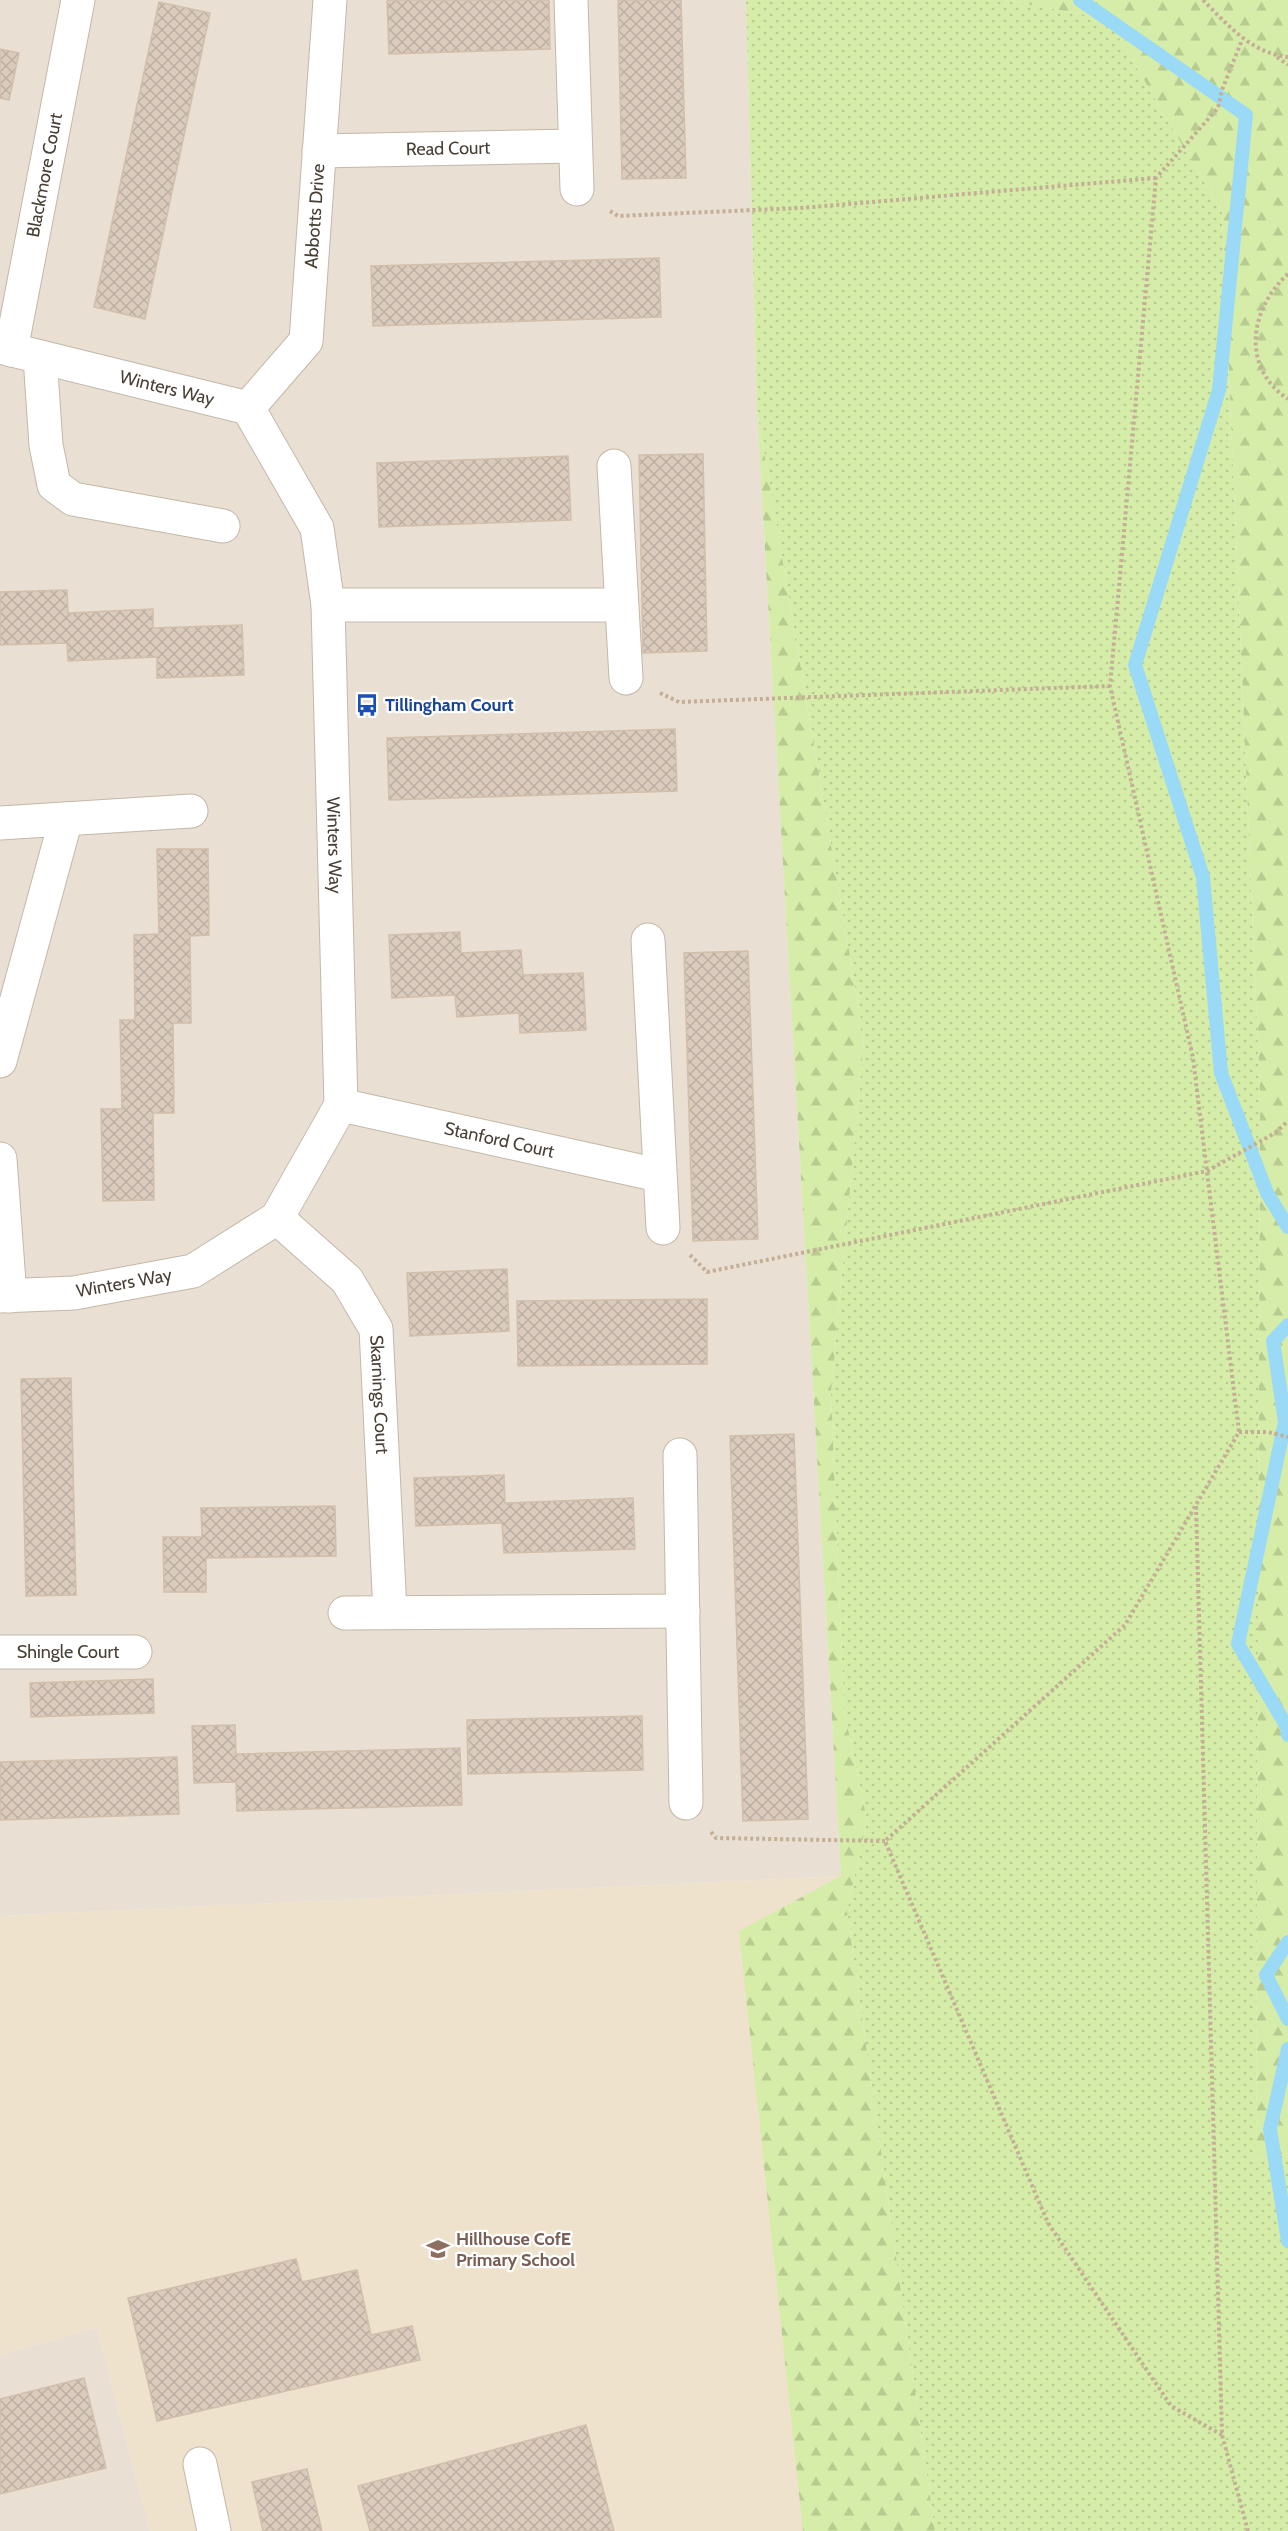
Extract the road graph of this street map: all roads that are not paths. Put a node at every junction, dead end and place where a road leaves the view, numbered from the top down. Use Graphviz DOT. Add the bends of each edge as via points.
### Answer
graph roads {
  1 [pos="78,0"];
  2 [pos="330,0"];
  3 [pos="571,0"];
  4 [pos="575,146"];
  5 [pos="319,151"];
  6 [pos="577,189"];
  7 [pos="17,351"];
  8 [pos="248,408"];
  9 [pos="614,466"];
  10 [pos="223,526"];
  11 [pos="620,604"];
  12 [pos="328,605"];
  13 [pos="626,678"];
  14 [pos="191,811"];
  15 [pos="66,819"];
  16 [pos="0,823"];
  17 [pos="648,940"];
  18 [pos="0,1061"];
  19 [pos="341,1105"];
  20 [pos="0,1160"];
  21 [pos="658,1175"];
  22 [pos="0,1177"];
  23 [pos="277,1218"];
  24 [pos="663,1228"];
  25 [pos="5,1296"];
  26 [pos="680,1455"];
  27 [pos="683,1611"];
  28 [pos="390,1612"];
  29 [pos="345,1613"];
  30 [pos="0,1652"];
  31 [pos="135,1652"];
  32 [pos="686,1803"];
  33 [pos="200,2464"];
  34 [pos="214,2531"];
  1 -- 7 [label="street, Blackmore Court"];
  2 -- 5 [label="street, Abbotts Drive"];
  3 -- 4 [label="street"];
  4 -- 5 [label="street, Read Court"];
  4 -- 6 [label="street"];
  5 -- 8 [label="street, Abbotts Drive" via="306,341"];
  7 -- 8 [label="street, Winters Way"];
  7 -- 10 [label="street" via="54,485 73,498"];
  8 -- 12 [label="street, Winters Way" via="317,528"];
  9 -- 11 [label="street"];
  11 -- 12 [label="street"];
  11 -- 13 [label="street"];
  12 -- 19 [label="street, Winters Way"];
  14 -- 15 [label="street"];
  15 -- 16 [label="street"];
  15 -- 18 [label="street"];
  17 -- 21 [label="street"];
  19 -- 21 [label="street, Stanford Court"];
  19 -- 23 [label="street, Winters Way"];
  20 -- 22 [label="street, Winters Way"];
  21 -- 24 [label="street"];
  22 -- 25 [label="street, Winters Way"];
  23 -- 25 [label="street, Winters Way" via="193,1270 74,1293"];
  23 -- 28 [label="street, Skarnings Court" via="347,1280 376,1329"];
  26 -- 27 [label="street"];
  27 -- 28 [label="street"];
  27 -- 32 [label="street"];
  28 -- 29 [label="street"];
  30 -- 31 [label="street, Shingle Court"];
  33 -- 34 [label="street"];
}
